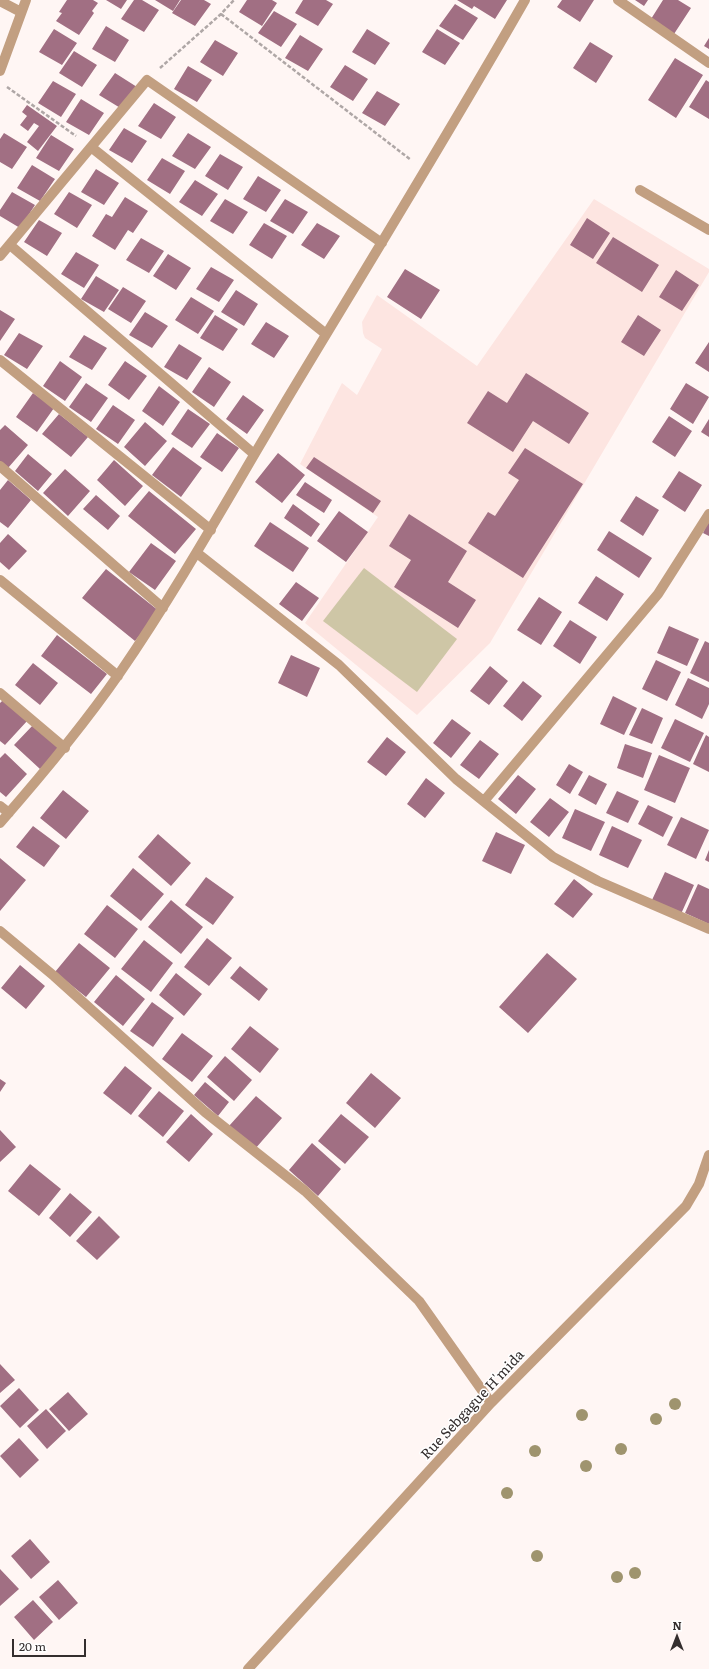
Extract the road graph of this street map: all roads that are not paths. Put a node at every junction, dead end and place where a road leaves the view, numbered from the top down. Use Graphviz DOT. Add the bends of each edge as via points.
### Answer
graph roads {
  1 [pos="26,0"];
  2 [pos="526,0"];
  3 [pos="618,0"];
  4 [pos="0,1"];
  5 [pos="21,12"];
  6 [pos="709,63"];
  7 [pos="0,71"];
  8 [pos="91,146"];
  9 [pos="640,190"];
  10 [pos="709,230"];
  11 [pos="382,243"];
  12 [pos="10,245"];
  13 [pos="0,256"];
  14 [pos="326,334"];
  15 [pos="0,360"];
  16 [pos="254,454"];
  17 [pos="0,466"];
  18 [pos="709,514"];
  19 [pos="211,530"];
  20 [pos="197,553"];
  21 [pos="0,580"];
  22 [pos="163,608"];
  23 [pos="118,676"];
  24 [pos="0,693"];
  25 [pos="65,748"];
  26 [pos="484,801"];
  27 [pos="0,806"];
  28 [pos="9,813"];
  29 [pos="0,823"];
  30 [pos="709,929"];
  31 [pos="0,931"];
  32 [pos="709,1156"];
  33 [pos="491,1403"];
  34 [pos="248,1669"];
  1 -- 5 [label="street"];
  2 -- 11 [label="street"];
  3 -- 6 [label="street"];
  4 -- 5 [label="street"];
  5 -- 7 [label="street"];
  8 -- 11 [label="street" via="147,80"];
  8 -- 12 [label="street"];
  8 -- 14 [label="street"];
  9 -- 10 [label="street"];
  11 -- 14 [label="street"];
  12 -- 13 [label="street"];
  12 -- 16 [label="street"];
  14 -- 16 [label="street"];
  15 -- 19 [label="street"];
  16 -- 19 [label="street"];
  17 -- 22 [label="street"];
  18 -- 26 [label="street" via="658,594"];
  19 -- 20 [label="street"];
  20 -- 22 [label="street"];
  20 -- 26 [label="street" via="339,665 456,779"];
  21 -- 23 [label="street"];
  22 -- 23 [label="street"];
  23 -- 25 [label="street"];
  24 -- 25 [label="street"];
  25 -- 28 [label="street"];
  26 -- 30 [label="street" via="553,857 598,881"];
  27 -- 28 [label="street"];
  28 -- 29 [label="street"];
  31 -- 33 [label="street" via="54,976 205,1112 306,1192 419,1301"];
  32 -- 33 [label="street, Rue Sebgague H'mida" via="700,1184 686,1206"];
  33 -- 34 [label="street, Rue Sebgague H'mida"];
}
